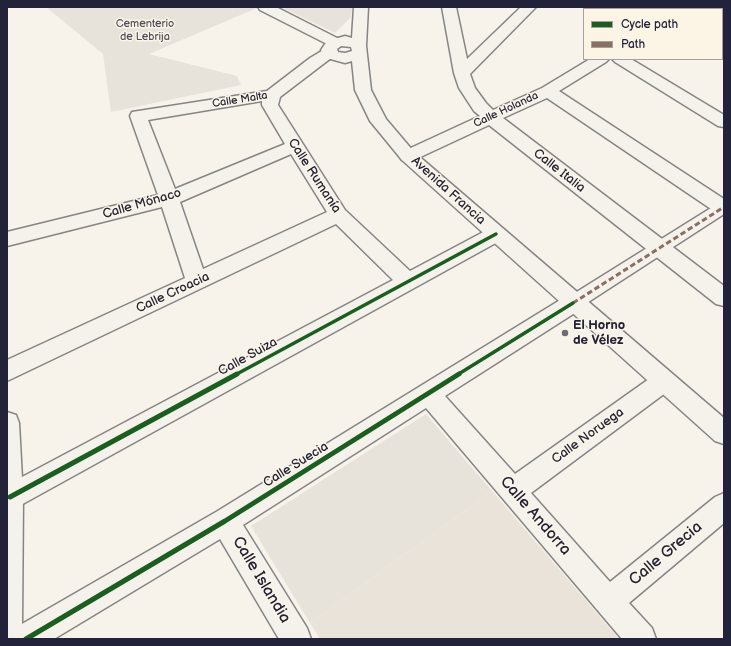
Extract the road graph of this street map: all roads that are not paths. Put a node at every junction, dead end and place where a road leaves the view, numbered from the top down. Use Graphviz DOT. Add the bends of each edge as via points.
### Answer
graph roads {
  1 [pos="265,7"];
  2 [pos="361,7"];
  3 [pos="449,7"];
  4 [pos="529,7"];
  5 [pos="360,22"];
  6 [pos="337,49"];
  7 [pos="359,49"];
  8 [pos="599,60"];
  9 [pos="622,60"];
  10 [pos="360,73"];
  11 [pos="462,74"];
  12 [pos="548,91"];
  13 [pos="272,95"];
  14 [pos="490,117"];
  15 [pos="724,122"];
  16 [pos="295,146"];
  17 [pos="408,156"];
  18 [pos="169,199"];
  19 [pos="724,208"];
  20 [pos="338,215"];
  21 [pos="496,234"];
  22 [pos="7,239"];
  23 [pos="659,248"];
  24 [pos="197,281"];
  25 [pos="407,281"];
  26 [pos="724,298"];
  27 [pos="573,303"];
  28 [pos="7,371"];
  29 [pos="664,381"];
  30 [pos="428,393"];
  31 [pos="7,423"];
  32 [pos="724,433"];
  33 [pos="513,491"];
  34 [pos="10,497"];
  35 [pos="724,506"];
  36 [pos="226,521"];
  37 [pos="608,602"];
  38 [pos="7,625"];
  39 [pos="26,639"];
  40 [pos="296,639"];
  41 [pos="641,639"];
  1 -- 6 [label="street"];
  2 -- 5 [label="street, Avenida Francia"];
  3 -- 11 [label="street, Calle Italia"];
  4 -- 11 [label="street"];
  5 -- 6 [label="street"];
  5 -- 7 [label="street, Avenida Francia"];
  6 -- 7 [label="street" via="353,43"];
  6 -- 10 [label="street"];
  6 -- 13 [label="street, Calle Malta" via="316,61"];
  7 -- 10 [label="street, Avenida Francia"];
  8 -- 12 [label="street, Calle Holanda"];
  9 -- 15 [label="street"];
  10 -- 17 [label="street, Avenida Francia" via="363,90 379,121"];
  11 -- 14 [label="street, Calle Italia" via="467,88"];
  12 -- 14 [label="street, Calle Holanda"];
  12 -- 19 [label="street"];
  13 -- 16 [label="street, Calle Rumanía" via="270,105"];
  13 -- 18 [label="street, Calle Malta" via="138,116"];
  14 -- 17 [label="street, Calle Holanda"];
  14 -- 23 [label="street, Calle Italia"];
  16 -- 18 [label="street, Calle Mónaco"];
  16 -- 20 [label="street, Calle Rumanía"];
  17 -- 21 [label="street, Avenida Francia"];
  18 -- 22 [label="street, Calle Mónaco"];
  18 -- 24 [label="street"];
  19 -- 23 [label="street"];
  20 -- 24 [label="street, Calle Croacia"];
  20 -- 25 [label="street, Calle Rumanía"];
  21 -- 25 [label="street, Calle Suiza"];
  21 -- 27 [label="street, Avenida Francia"];
  23 -- 26 [label="street, Calle Italia"];
  23 -- 27 [label="street"];
  24 -- 28 [label="street, Calle Croacia"];
  25 -- 34 [label="street, Calle Suiza"];
  27 -- 29 [label="street, Avenida Francia"];
  27 -- 30 [label="street, Calle Suecia"];
  29 -- 32 [label="street, Avenida Francia"];
  29 -- 33 [label="street, Calle Noruega"];
  30 -- 33 [label="street, Calle Andorra"];
  30 -- 36 [label="street, Calle Suecia"];
  31 -- 34 [label="street"];
  33 -- 37 [label="street, Calle Andorra"];
  34 -- 38 [label="street"];
  35 -- 37 [label="street, Calle Grecia"];
  36 -- 39 [label="street, Calle Suecia"];
  36 -- 40 [label="street, Calle Islandia"];
  37 -- 41 [label="street, Calle Andorra"];
}
